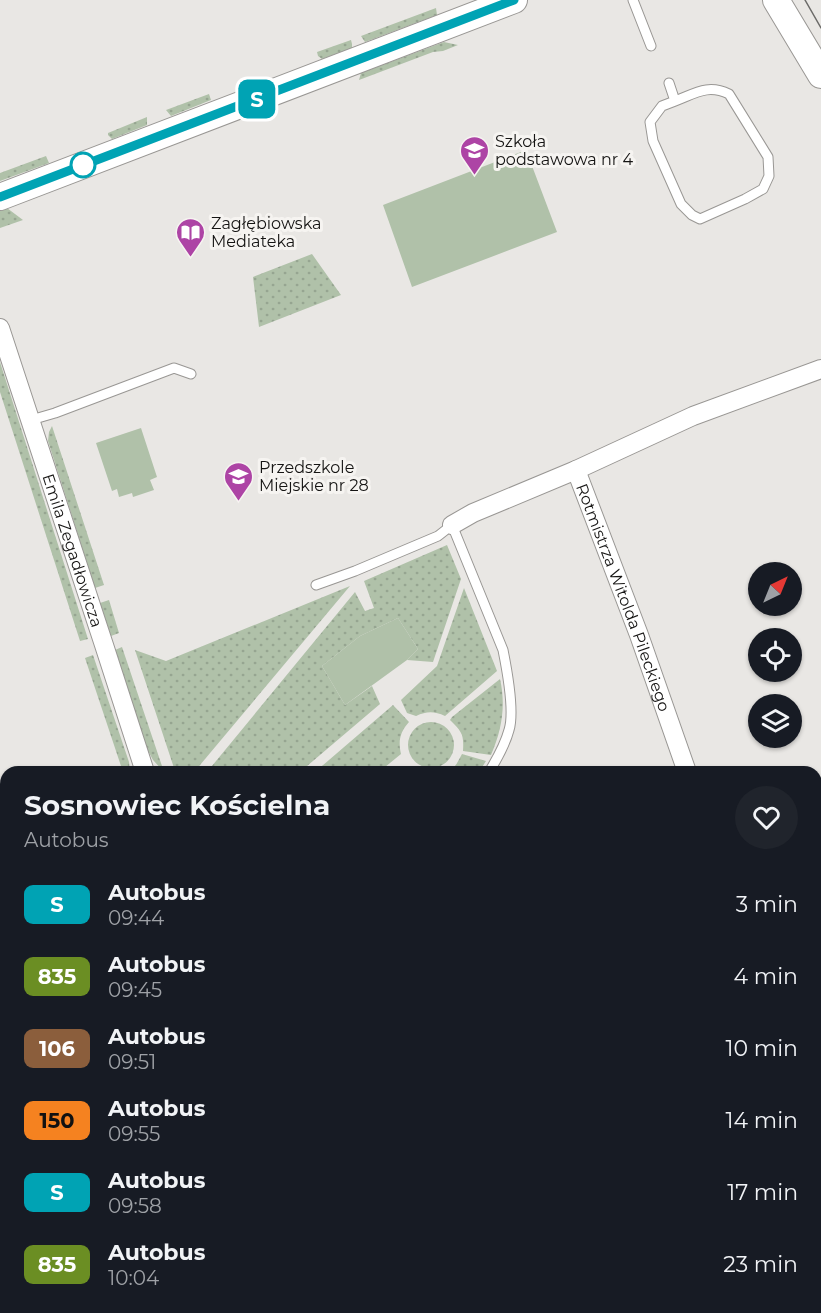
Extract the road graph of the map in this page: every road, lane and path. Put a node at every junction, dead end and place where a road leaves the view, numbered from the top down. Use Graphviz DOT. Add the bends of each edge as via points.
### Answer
graph roads {
  1 [pos="514,0"];
  2 [pos="633,0"];
  3 [pos="776,0"];
  4 [pos="651,46"];
  5 [pos="821,75"];
  6 [pos="669,83"];
  7 [pos="675,100"];
  8 [pos="0,197"];
  9 [pos="0,328"];
  10 [pos="821,369"];
  11 [pos="191,374"];
  12 [pos="31,420"];
  13 [pos="576,470"];
  14 [pos="452,525"];
  15 [pos="316,585"];
  16 [pos="143,766"];
  17 [pos="493,766"];
  18 [pos="685,766"];
  1 -- 8 [label="street"];
  2 -- 4 [label="lane"];
  3 -- 5 [label="street"];
  6 -- 7 [label="lane"];
  7 -- 7 [label="lane" via="662,106 650,122 653,141 681,204 700,219 763,189 769,176 768,157 729,94 706,89"];
  9 -- 12 [label="street, Emila Zegadłowicza"];
  10 -- 13 [label="street, Rotmistrza Witolda Pileckiego" via="693,416"];
  11 -- 12 [label="lane" via="174,368"];
  12 -- 16 [label="street, Emila Zegadłowicza"];
  13 -- 14 [label="street"];
  13 -- 18 [label="street, Rotmistrza Witolda Pileckiego"];
  14 -- 15 [label="lane" via="438,536"];
  14 -- 17 [label="lane" via="505,660 510,728"];
}
